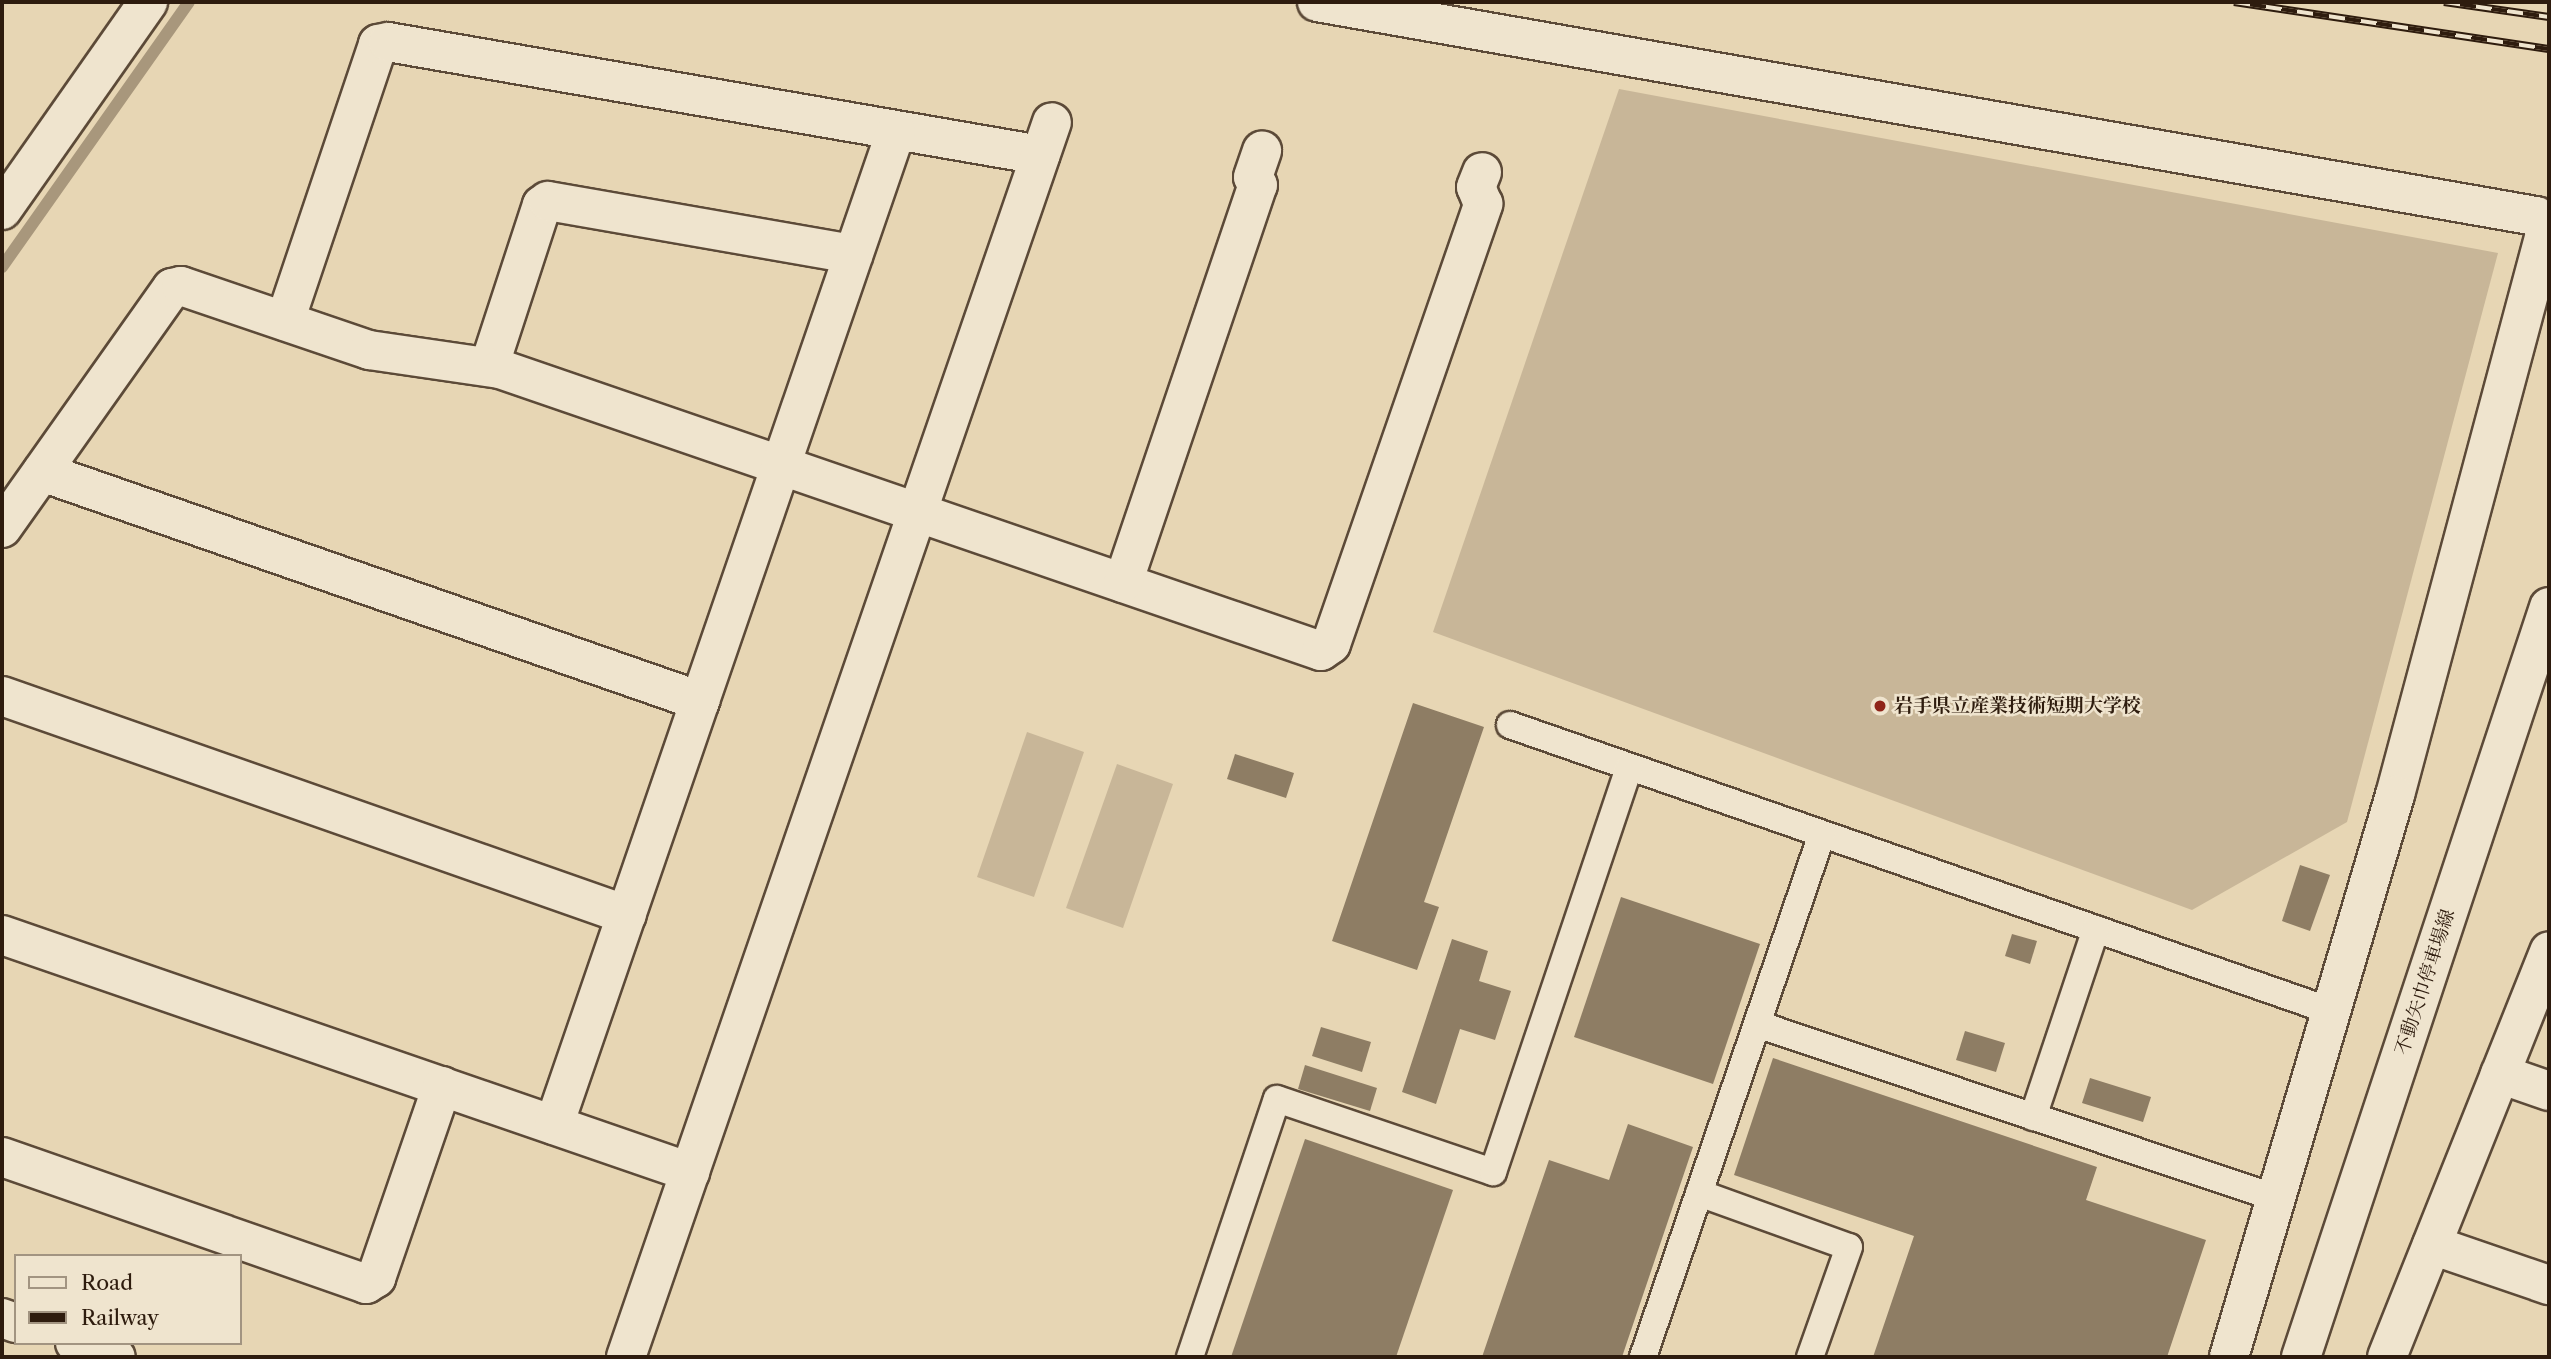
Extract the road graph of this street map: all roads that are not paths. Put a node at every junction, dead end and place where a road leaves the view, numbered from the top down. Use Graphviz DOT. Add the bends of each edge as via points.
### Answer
graph roads {
  1 [pos="148,2"];
  2 [pos="1317,2"];
  3 [pos="896,131"];
  4 [pos="1262,151"];
  5 [pos="1482,172"];
  6 [pos="2,210"];
  7 [pos="2547,231"];
  8 [pos="853,254"];
  9 [pos="285,321"];
  10 [pos="489,367"];
  11 [pos="781,466"];
  12 [pos="41,472"];
  13 [pos="917,513"];
  14 [pos="2,528"];
  15 [pos="1122,583"];
  16 [pos="2549,607"];
  17 [pos="2,696"];
  18 [pos="700,701"];
  19 [pos="1510,725"];
  20 [pos="1629,767"];
  21 [pos="1822,834"];
  22 [pos="626,915"];
  23 [pos="2096,929"];
  24 [pos="2,935"];
  25 [pos="2549,951"];
  26 [pos="2331,1011"];
  27 [pos="1757,1024"];
  28 [pos="2500,1074"];
  29 [pos="442,1086"];
  30 [pos="2549,1091"];
  31 [pos="2033,1116"];
  32 [pos="554,1125"];
  33 [pos="2,1157"];
  34 [pos="690,1172"];
  35 [pos="1699,1193"];
  36 [pos="2276,1198"];
  37 [pos="2431,1245"];
  38 [pos="2549,1285"];
  39 [pos="81,1345"];
  40 [pos="116,1357"];
  41 [pos="626,1357"];
  42 [pos="1190,1357"];
  43 [pos="1643,1357"];
  44 [pos="1810,1357"];
  45 [pos="2229,1357"];
  46 [pos="2301,1357"];
  47 [pos="2387,1357"];
  1 -- 6 [label="street"];
  2 -- 7 [label="street" via="2536,216"];
  3 -- 8 [label="street"];
  3 -- 9 [label="street" via="388,42 378,44"];
  3 -- 13 [label="street" via="1046,139"];
  4 -- 15 [label="street" via="1253,177 1258,185"];
  5 -- 15 [label="street" via="1476,187 1483,204 1331,644 1321,651"];
  7 -- 26 [label="street" via="2395,795"];
  8 -- 10 [label="street" via="548,201 542,205"];
  8 -- 11 [label="street"];
  9 -- 10 [label="street" via="369,350"];
  9 -- 12 [label="street" via="181,286 172,288"];
  10 -- 11 [label="street"];
  11 -- 13 [label="street"];
  11 -- 18 [label="street"];
  12 -- 14 [label="street"];
  12 -- 18 [label="street"];
  13 -- 15 [label="street"];
  13 -- 34 [label="street"];
  16 -- 46 [label="street, 不動矢巾停車場線"];
  17 -- 22 [label="street"];
  18 -- 22 [label="street"];
  19 -- 20 [label="lane"];
  20 -- 21 [label="lane"];
  20 -- 42 [label="lane" via="1493,1172 1277,1099"];
  21 -- 23 [label="lane"];
  21 -- 27 [label="lane"];
  22 -- 32 [label="street"];
  23 -- 26 [label="lane"];
  23 -- 31 [label="lane"];
  24 -- 29 [label="street"];
  25 -- 28 [label="street"];
  26 -- 36 [label="street"];
  27 -- 31 [label="lane"];
  27 -- 35 [label="lane"];
  28 -- 30 [label="street"];
  28 -- 37 [label="street"];
  29 -- 32 [label="street"];
  29 -- 33 [label="street" via="376,1278 366,1284"];
  31 -- 36 [label="lane"];
  32 -- 34 [label="street"];
  34 -- 41 [label="street"];
  35 -- 43 [label="lane"];
  35 -- 44 [label="lane" via="1849,1247"];
  36 -- 45 [label="street"];
  37 -- 38 [label="street"];
  37 -- 47 [label="street"];
  39 -- 40 [label="street"];
}
